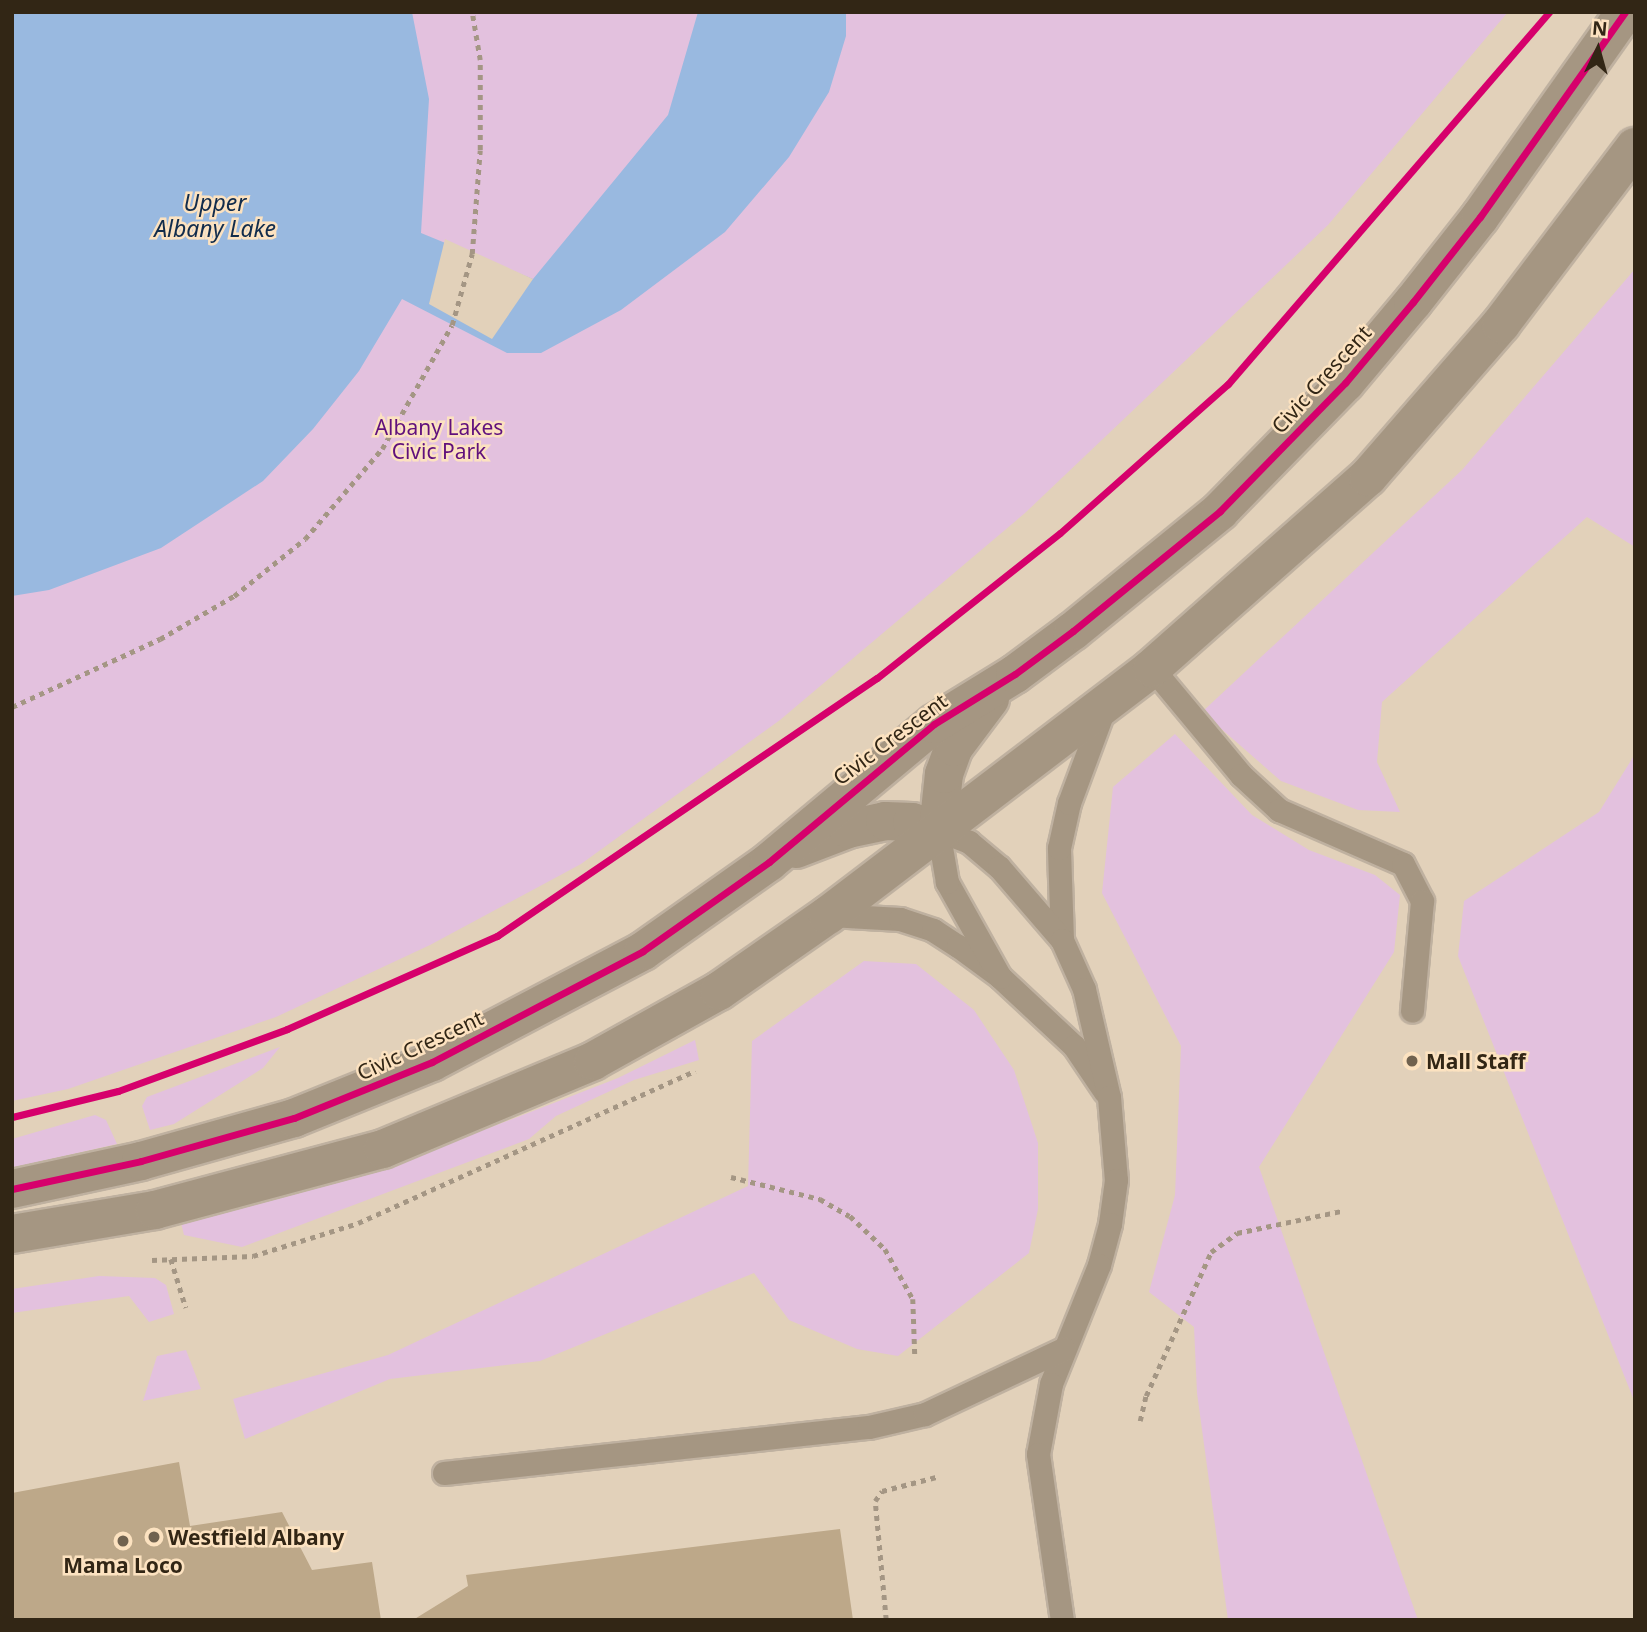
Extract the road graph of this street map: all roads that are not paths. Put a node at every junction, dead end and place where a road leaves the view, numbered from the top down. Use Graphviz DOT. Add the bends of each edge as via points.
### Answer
graph roads {
  1 [pos="1625,12"];
  2 [pos="1635,147"];
  3 [pos="1152,668"];
  4 [pos="1015,674"];
  5 [pos="1107,703"];
  6 [pos="938,830"];
  7 [pos="769,862"];
  8 [pos="828,915"];
  9 [pos="1062,940"];
  10 [pos="1000,977"];
  11 [pos="1412,1011"];
  12 [pos="1109,1097"];
  13 [pos="12,1189"];
  14 [pos="12,1234"];
  15 [pos="1063,1349"];
  16 [pos="444,1473"];
  17 [pos="1062,1620"];
  1 -- 4 [label="street, Civic Crescent" via="1480,216 1345,383 1220,511"];
  2 -- 3 [label="street" via="1501,324 1377,467"];
  3 -- 5 [label="street"];
  3 -- 11 [label="lane" via="1241,775 1279,810 1403,864 1422,901"];
  4 -- 6 [label="street" via="970,721 954,747 944,774"];
  4 -- 7 [label="street, Civic Crescent" via="934,724"];
  5 -- 6 [label="street"];
  5 -- 9 [label="lane" via="1069,803 1059,848"];
  6 -- 7 [label="street" via="912,822 885,821 817,839"];
  6 -- 8 [label="street"];
  6 -- 9 [label="lane" via="969,842 999,867"];
  6 -- 10 [label="lane" via="947,882"];
  7 -- 13 [label="street, Civic Crescent" via="643,951 432,1062 294,1118 141,1161"];
  8 -- 10 [label="lane" via="880,916 933,930"];
  8 -- 14 [label="street" via="659,1028 447,1125 383,1149 241,1190 131,1215"];
  9 -- 12 [label="lane" via="1088,1002"];
  10 -- 12 [label="lane" via="1074,1046"];
  12 -- 15 [label="lane" via="1115,1180 1110,1224 1099,1265"];
  15 -- 16 [label="lane" via="925,1415 869,1427"];
  15 -- 17 [label="lane" via="1042,1420 1038,1454"];
}
